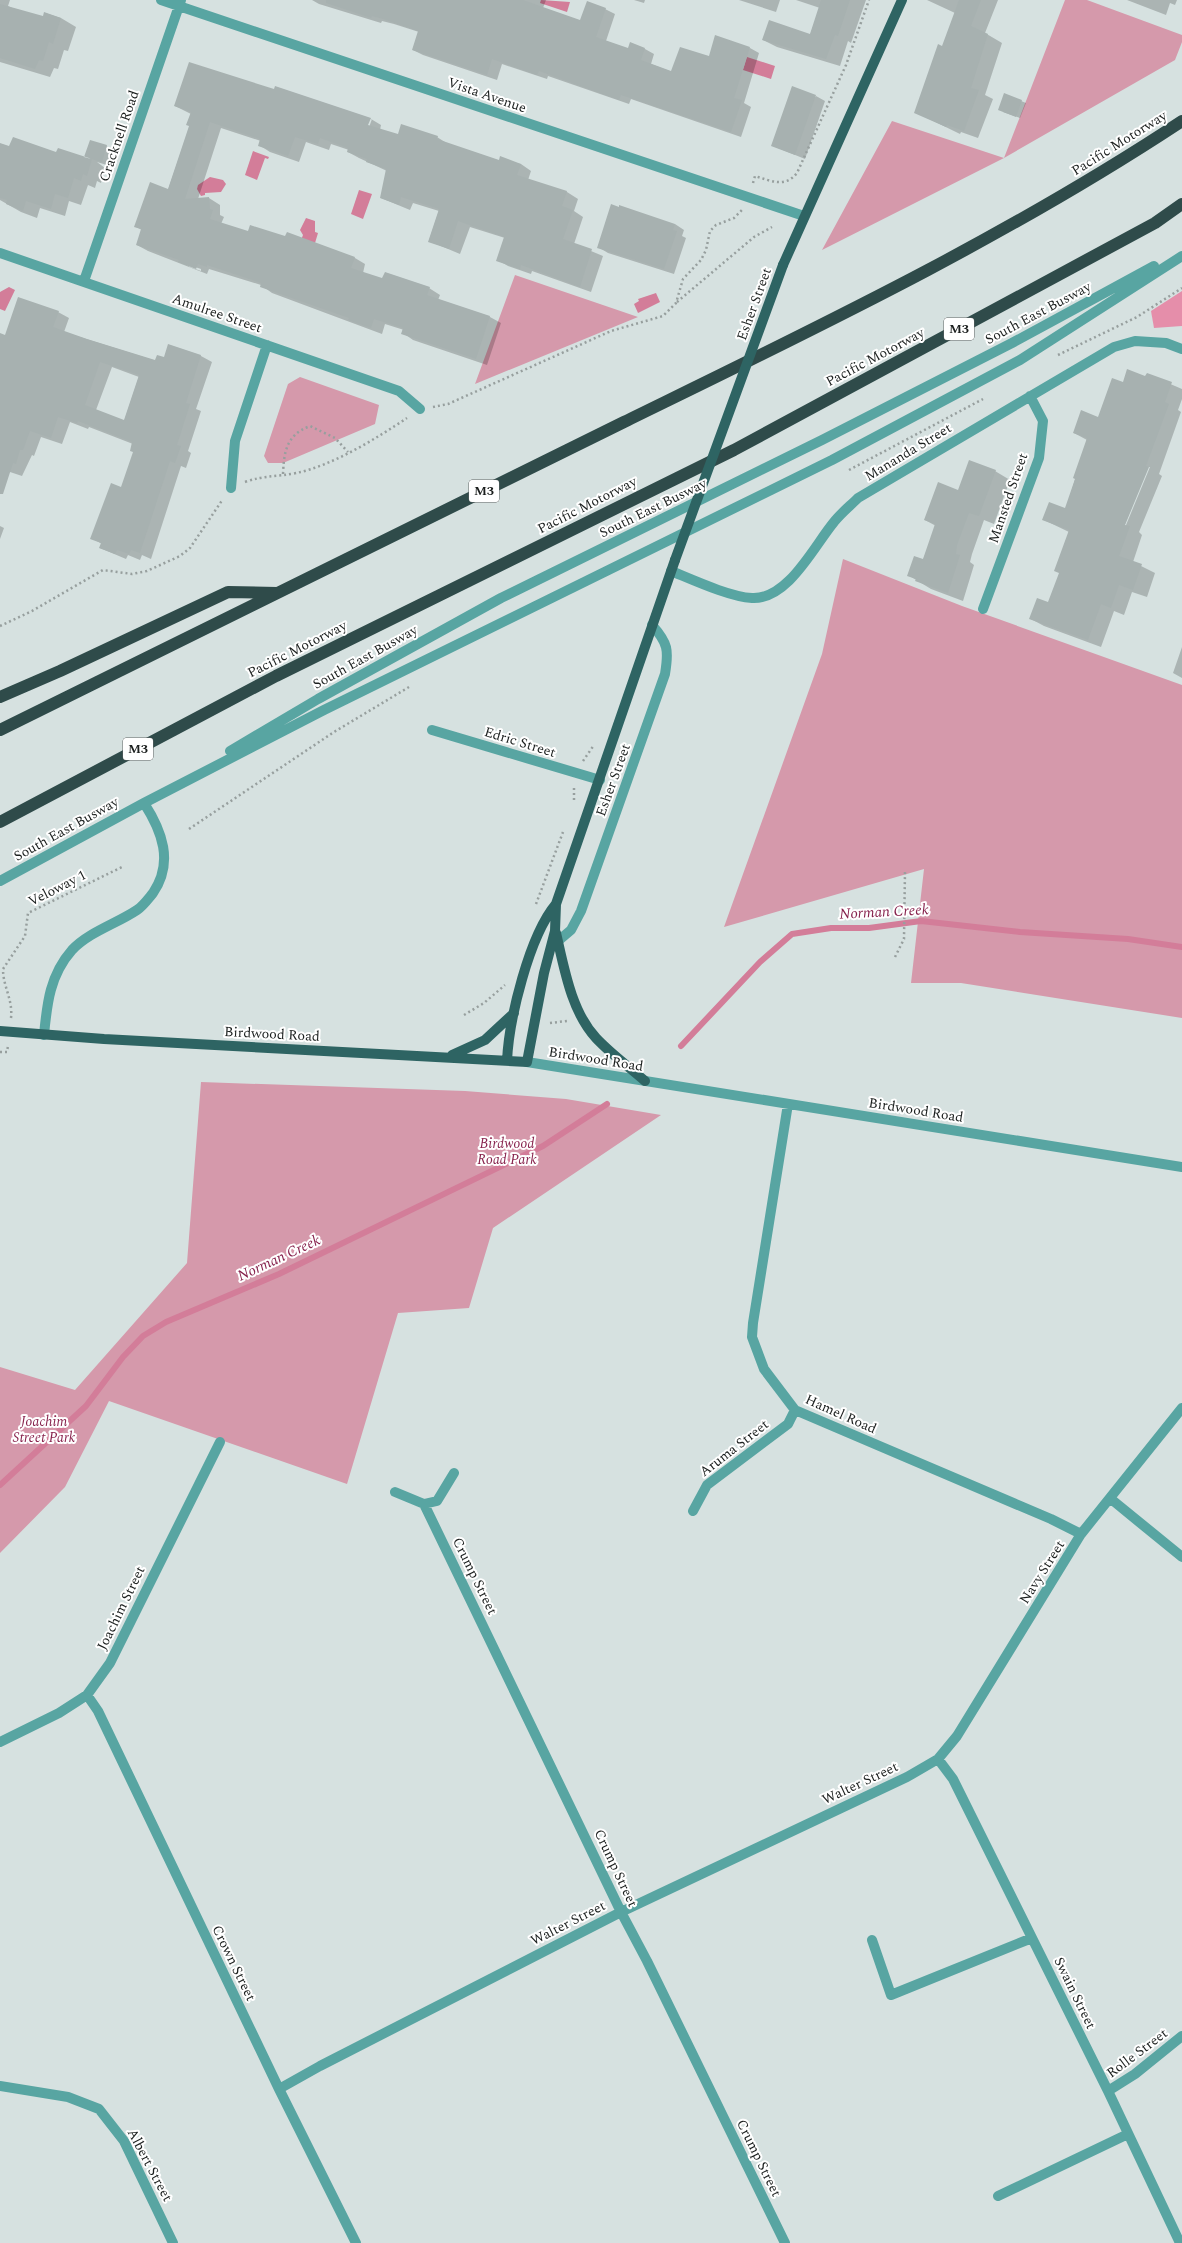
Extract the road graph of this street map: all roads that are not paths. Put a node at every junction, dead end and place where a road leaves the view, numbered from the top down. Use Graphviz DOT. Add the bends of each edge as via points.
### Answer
graph roads {
  1 [pos="161,0"];
  2 [pos="902,0"];
  3 [pos="180,3"];
  4 [pos="1182,120"];
  5 [pos="1182,204"];
  6 [pos="804,216"];
  7 [pos="1182,251"];
  8 [pos="0,252"];
  9 [pos="1182,256"];
  10 [pos="84,281"];
  11 [pos="267,345"];
  12 [pos="1182,349"];
  13 [pos="1030,396"];
  14 [pos="420,409"];
  15 [pos="231,488"];
  16 [pos="672,571"];
  17 [pos="278,593"];
  18 [pos="983,609"];
  19 [pos="652,625"];
  20 [pos="0,696"];
  21 [pos="0,730"];
  22 [pos="432,730"];
  23 [pos="600,780"];
  24 [pos="144,802"];
  25 [pos="0,822"];
  26 [pos="0,880"];
  27 [pos="556,904"];
  28 [pos="555,931"];
  29 [pos="558,941"];
  30 [pos="514,1013"];
  31 [pos="5,1032"];
  32 [pos="44,1035"];
  33 [pos="442,1057"];
  34 [pos="507,1061"];
  35 [pos="527,1062"];
  36 [pos="645,1081"];
  37 [pos="788,1104"];
  38 [pos="1182,1167"];
  39 [pos="1182,1408"];
  40 [pos="795,1410"];
  41 [pos="220,1442"];
  42 [pos="454,1473"];
  43 [pos="395,1492"];
  44 [pos="1111,1499"];
  45 [pos="424,1504"];
  46 [pos="693,1511"];
  47 [pos="1082,1534"];
  48 [pos="1182,1557"];
  49 [pos="87,1696"];
  50 [pos="0,1742"];
  51 [pos="938,1759"];
  52 [pos="620,1912"];
  53 [pos="1032,1938"];
  54 [pos="872,1940"];
  55 [pos="1182,2036"];
  56 [pos="0,2086"];
  57 [pos="279,2089"];
  58 [pos="1108,2091"];
  59 [pos="1128,2134"];
  60 [pos="998,2196"];
  61 [pos="1180,2240"];
  62 [pos="173,2243"];
  63 [pos="356,2243"];
  64 [pos="785,2243"];
  1 -- 3 [label="street, Vista Avenue"];
  2 -- 6 [label="main road, Esher Street"];
  3 -- 6 [label="street, Vista Avenue"];
  3 -- 10 [label="street, Cracknell Road"];
  4 -- 17 [label="highway, Pacific Motorway / M3" via="1128,157 1051,203 930,270"];
  5 -- 25 [label="highway, Pacific Motorway / M3" via="1155,223 734,450 276,676"];
  6 -- 16 [label="main road, Esher Street, bridge" via="783,265"];
  7 -- 24 [label="street, South East Busway" via="1012,343 822,440 501,598 318,698"];
  8 -- 10 [label="street, Amulree Street"];
  9 -- 24 [label="street, South East Busway" via="1020,360 832,460 387,678"];
  10 -- 11 [label="street, Amulree Street"];
  11 -- 14 [label="street, Amulree Street" via="399,391"];
  11 -- 15 [label="street" via="235,441"];
  12 -- 13 [label="street, Mananda Street" via="1166,343 1135,340 1114,347"];
  13 -- 16 [label="street, Mananda Street" via="858,498 835,520 792,577 780,589 768,595 753,598 724,591"];
  13 -- 18 [label="street, Mansted Street" via="1042,421 1039,458"];
  16 -- 19 [label="main road, Esher Street"];
  17 -- 20 [label="highway" via="228,592 60,671"];
  17 -- 21 [label="highway, Pacific Motorway / M3"];
  19 -- 23 [label="main road, Esher Street"];
  19 -- 29 [label="street, Esher Street" via="663,638 668,650 665,674 581,911 571,930"];
  22 -- 23 [label="street, Edric Street"];
  23 -- 27 [label="main road, Esher Street"];
  24 -- 26 [label="street, South East Busway"];
  24 -- 32 [label="street" via="155,819 165,850 165,861 156,888 137,910 73,949 51,985 47,999"];
  27 -- 28 [label="main road, Esher Street"];
  27 -- 30 [label="main road, Esher Street" via="540,927"];
  28 -- 29 [label="main road"];
  28 -- 35 [label="main road, Esher Street"];
  29 -- 36 [label="main road" via="569,983 582,1016 596,1037"];
  30 -- 33 [label="main road" via="485,1040 458,1053"];
  30 -- 34 [label="main road, Esher Street"];
  31 -- 32 [label="main road, Birdwood Road"];
  32 -- 33 [label="main road, Birdwood Road"];
  33 -- 34 [label="main road, Birdwood Road"];
  34 -- 35 [label="main road, Birdwood Road"];
  35 -- 36 [label="street, Birdwood Road"];
  36 -- 37 [label="street, Birdwood Road"];
  37 -- 38 [label="street, Birdwood Road"];
  37 -- 40 [label="street, Hamel Road" via="752,1337 764,1369"];
  39 -- 44 [label="street, Navy Street"];
  40 -- 46 [label="street, Aruma Street" via="788,1424 708,1485"];
  40 -- 47 [label="street, Hamel Road"];
  41 -- 49 [label="street, Joachim Street" via="110,1663"];
  42 -- 45 [label="street" via="437,1501"];
  43 -- 45 [label="street"];
  44 -- 47 [label="street, Navy Street"];
  44 -- 48 [label="street"];
  45 -- 52 [label="street, Crump Street"];
  47 -- 51 [label="street, Navy Street" via="957,1736"];
  49 -- 50 [label="street, Joachim Street"];
  49 -- 57 [label="street, Crown Street" via="98,1711"];
  51 -- 52 [label="street, Walter Street" via="908,1777"];
  51 -- 53 [label="street, Swain Street" via="953,1779"];
  52 -- 57 [label="street, Walter Street"];
  52 -- 64 [label="street, Crump Street" via="651,1968"];
  53 -- 54 [label="street" via="891,1995"];
  53 -- 58 [label="street, Swain Street"];
  55 -- 58 [label="street, Rolle Street" via="1135,2074"];
  56 -- 62 [label="street, Albert Street" via="68,2097 98,2109 124,2141"];
  57 -- 63 [label="street, Crown Street"];
  58 -- 59 [label="street, Swain Street"];
  59 -- 60 [label="street"];
  59 -- 61 [label="street, Swain Street"];
}
